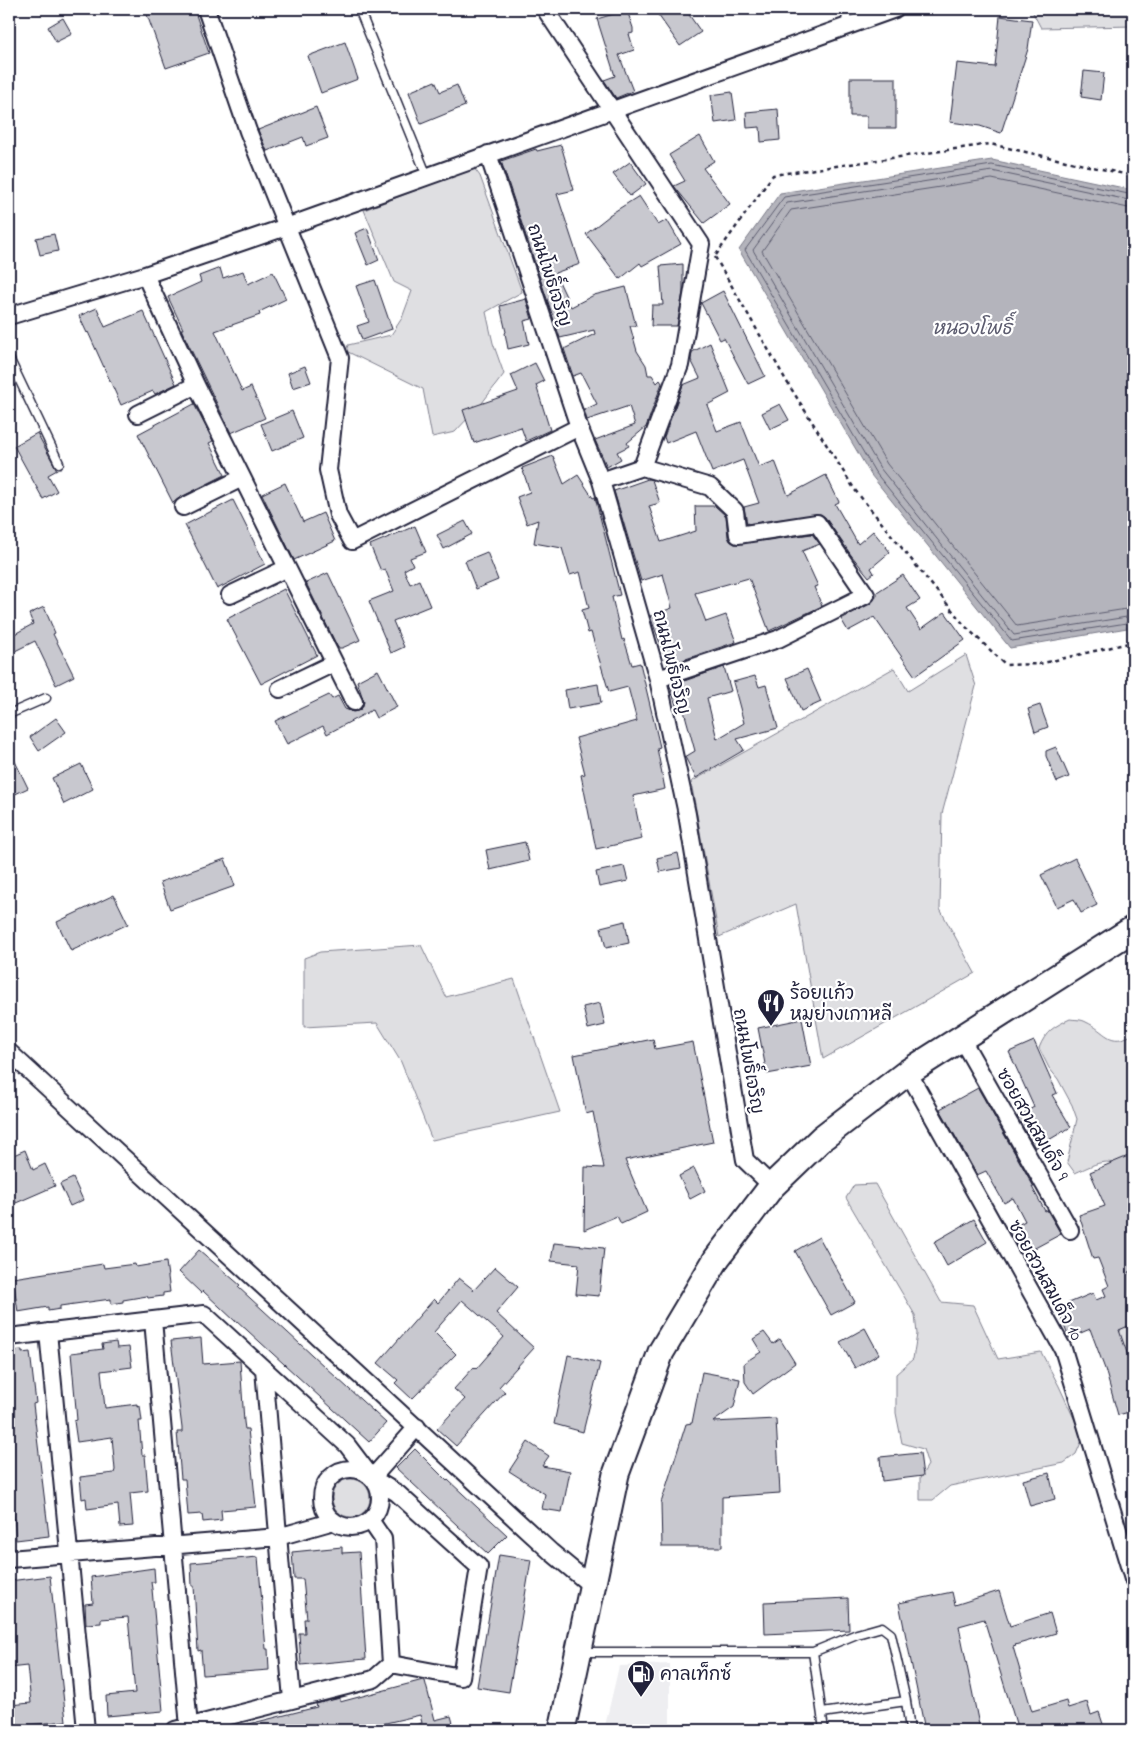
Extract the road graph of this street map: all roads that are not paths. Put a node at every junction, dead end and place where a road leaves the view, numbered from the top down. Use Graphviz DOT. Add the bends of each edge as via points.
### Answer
graph roads {
  1 [pos="206,9"];
  2 [pos="359,9"];
  3 [pos="545,9"];
  4 [pos="847,9"];
  5 [pos="894,9"];
  6 [pos="846,26"];
  7 [pos="611,109"];
  8 [pos="488,154"];
  9 [pos="427,176"];
  10 [pos="286,227"];
  11 [pos="145,275"];
  12 [pos="9,316"];
  13 [pos="9,358"];
  14 [pos="196,386"];
  15 [pos="138,414"];
  16 [pos="579,427"];
  17 [pos="59,462"];
  18 [pos="642,467"];
  19 [pos="242,478"];
  20 [pos="601,481"];
  21 [pos="183,507"];
  22 [pos="287,568"];
  23 [pos="230,595"];
  24 [pos="334,663"];
  25 [pos="658,678"];
  26 [pos="280,689"];
  27 [pos="46,698"];
  28 [pos="354,702"];
  29 [pos="9,714"];
  30 [pos="1133,929"];
  31 [pos="961,1038"];
  32 [pos="9,1052"];
  33 [pos="908,1072"];
  34 [pos="772,1186"];
  35 [pos="1070,1230"];
  36 [pos="153,1320"];
  37 [pos="48,1332"];
  38 [pos="9,1337"];
  39 [pos="264,1369"];
  40 [pos="416,1427"];
  41 [pos="372,1478"];
  42 [pos="370,1520"];
  43 [pos="334,1522"];
  44 [pos="278,1537"];
  45 [pos="173,1545"];
  46 [pos="69,1554"];
  47 [pos="9,1559"];
  48 [pos="1133,1580"];
  49 [pos="592,1586"];
  50 [pos="580,1652"];
  51 [pos="813,1652"];
  52 [pos="391,1664"];
  53 [pos="292,1700"];
  54 [pos="906,1701"];
  55 [pos="822,1713"];
  56 [pos="182,1729"];
  57 [pos="86,1730"];
  58 [pos="562,1730"];
  59 [pos="824,1730"];
  60 [pos="910,1730"];
  1 -- 10 [label="street" via="248,131"];
  2 -- 9 [label="lane"];
  3 -- 7 [label="street"];
  4 -- 6 [label="lane"];
  5 -- 6 [label="street"];
  6 -- 7 [label="street"];
  7 -- 8 [label="street"];
  7 -- 18 [label="street" via="701,244 680,365"];
  8 -- 9 [label="street"];
  8 -- 16 [label="street, ถนนโพธิ์เจริญ"];
  9 -- 10 [label="street"];
  10 -- 11 [label="street"];
  10 -- 16 [label="street" via="340,358 328,470 338,515 352,541"];
  11 -- 12 [label="street"];
  11 -- 14 [label="street"];
  13 -- 17 [label="lane"];
  14 -- 15 [label="street"];
  14 -- 19 [label="street"];
  16 -- 20 [label="street, ถนนโพธิ์เจริญ"];
  18 -- 20 [label="street"];
  18 -- 25 [label="street" via="710,486 735,511 738,535 817,523 866,595 778,639"];
  19 -- 21 [label="street"];
  19 -- 22 [label="street"];
  20 -- 25 [label="street, ถนนโพธิ์เจริญ"];
  22 -- 23 [label="street"];
  22 -- 24 [label="street"];
  24 -- 26 [label="street"];
  24 -- 28 [label="street"];
  25 -- 34 [label="street, ถนนโพธิ์เจริญ" via="688,824 745,1160"];
  27 -- 29 [label="lane"];
  30 -- 31 [label="main road"];
  31 -- 33 [label="main road"];
  31 -- 35 [label="street, ซอยสวนสมเด็จ 9"];
  32 -- 40 [label="street"];
  33 -- 34 [label="main road" via="822,1138"];
  33 -- 48 [label="street, ซอยสวนสมเด็จ 10" via="1063,1349"];
  34 -- 49 [label="main road" via="717,1258 661,1352 616,1474"];
  36 -- 37 [label="street"];
  36 -- 39 [label="street" via="204,1314"];
  36 -- 45 [label="street"];
  37 -- 38 [label="street"];
  37 -- 46 [label="street"];
  39 -- 41 [label="street" via="347,1445"];
  39 -- 44 [label="street"];
  40 -- 41 [label="street"];
  40 -- 49 [label="street"];
  41 -- 42 [label="street" via="380,1499"];
  41 -- 43 [label="street" via="355,1469 337,1473 329,1479 322,1497"];
  41 -- 52 [label="street" via="397,1493 479,1567 462,1677"];
  42 -- 43 [label="street" via="352,1527"];
  42 -- 52 [label="street" via="383,1538"];
  43 -- 44 [label="street"];
  44 -- 45 [label="street"];
  44 -- 53 [label="street"];
  45 -- 46 [label="street"];
  45 -- 56 [label="street"];
  46 -- 47 [label="street"];
  46 -- 57 [label="street"];
  49 -- 50 [label="main road"];
  50 -- 51 [label="lane"];
  50 -- 58 [label="main road"];
  51 -- 54 [label="lane" via="882,1627 892,1634"];
  51 -- 55 [label="lane"];
  52 -- 53 [label="street" via="374,1680"];
  53 -- 56 [label="street"];
  54 -- 55 [label="lane"];
  54 -- 60 [label="lane"];
  55 -- 59 [label="lane"];
}
